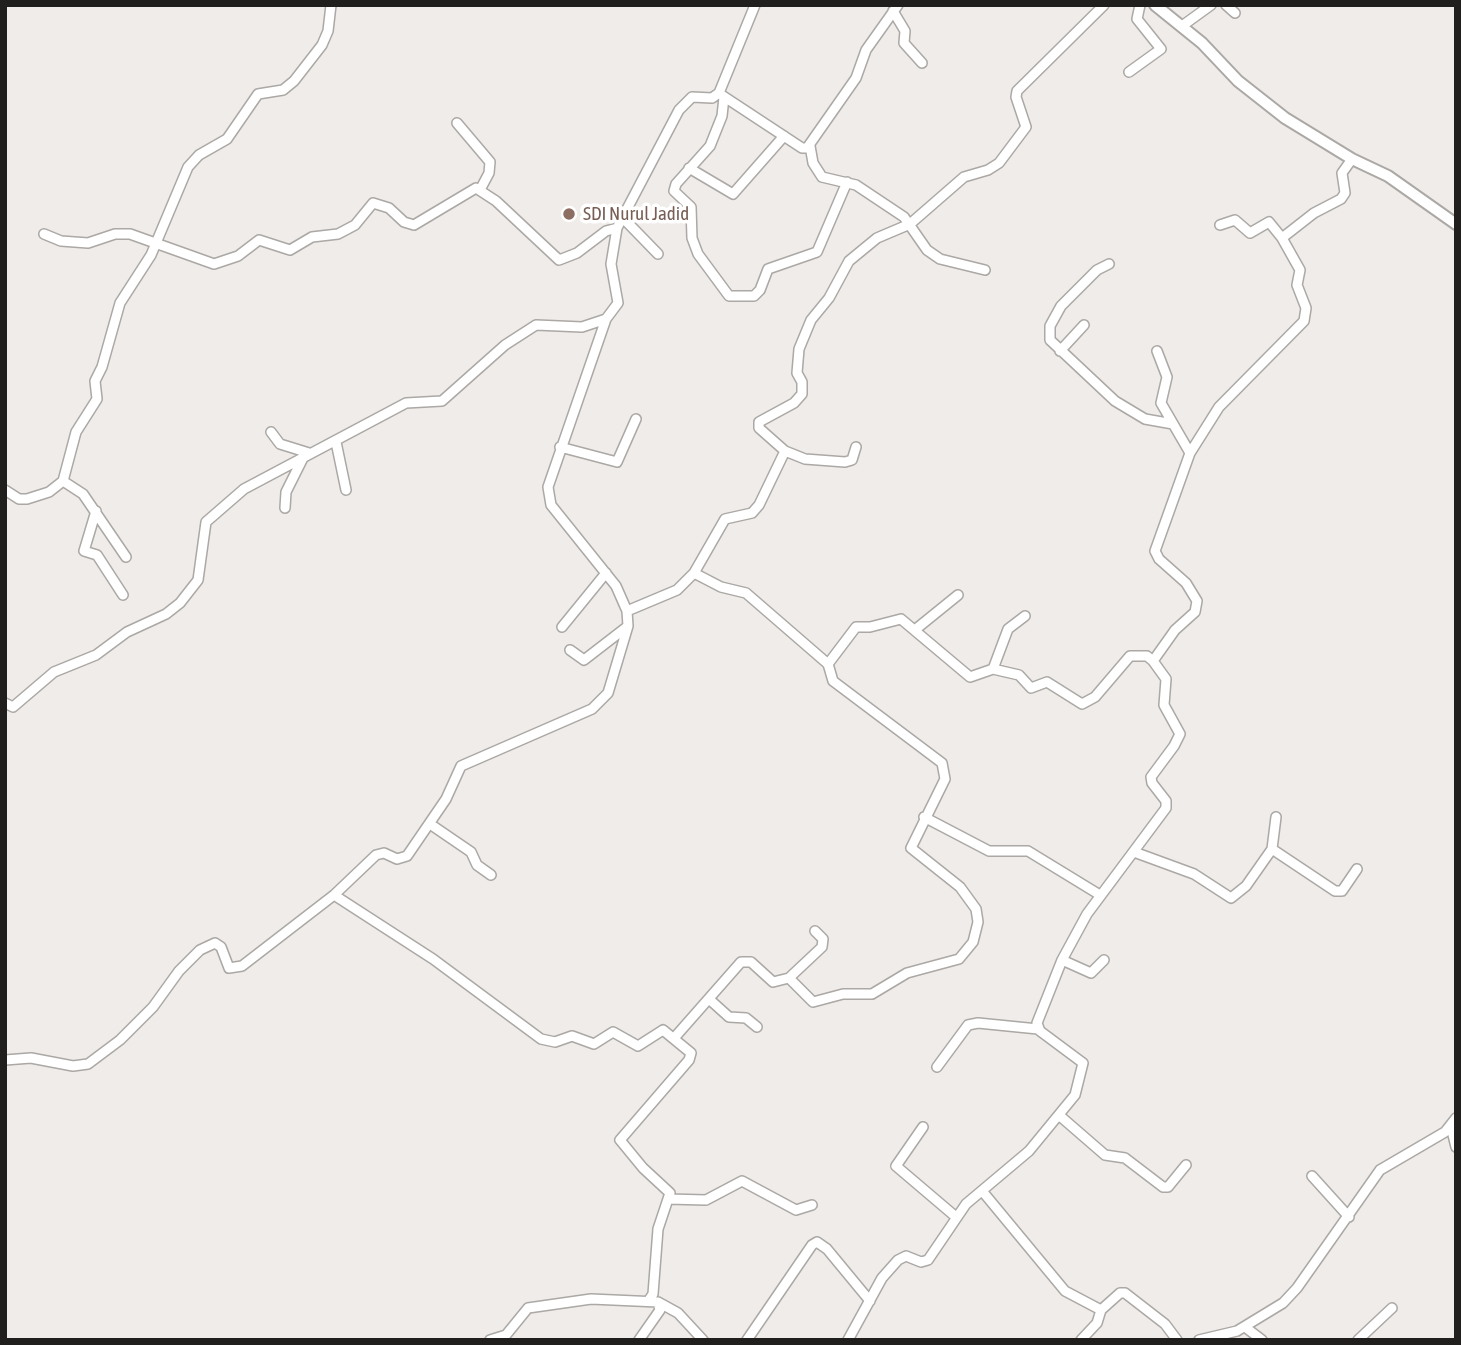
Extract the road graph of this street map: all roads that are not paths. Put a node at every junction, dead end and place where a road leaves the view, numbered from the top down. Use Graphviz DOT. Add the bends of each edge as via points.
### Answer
graph roads {
  1 [pos="331,5"];
  2 [pos="755,5"];
  3 [pos="1104,5"];
  4 [pos="1140,5"];
  5 [pos="1155,5"];
  6 [pos="1211,5"];
  7 [pos="1226,5"];
  8 [pos="895,8"];
  9 [pos="1235,13"];
  10 [pos="1182,26"];
  11 [pos="922,63"];
  12 [pos="1129,72"];
  13 [pos="722,95"];
  14 [pos="457,123"];
  15 [pos="784,136"];
  16 [pos="810,146"];
  17 [pos="1352,159"];
  18 [pos="689,168"];
  19 [pos="847,182"];
  20 [pos="480,190"];
  21 [pos="622,217"];
  22 [pos="910,224"];
  23 [pos="1220,225"];
  24 [pos="1456,225"];
  25 [pos="617,228"];
  26 [pos="44,234"];
  27 [pos="1282,238"];
  28 [pos="157,243"];
  29 [pos="658,254"];
  30 [pos="1109,264"];
  31 [pos="985,270"];
  32 [pos="606,319"];
  33 [pos="1084,325"];
  34 [pos="1059,351"];
  35 [pos="1157,351"];
  36 [pos="636,419"];
  37 [pos="1173,424"];
  38 [pos="271,432"];
  39 [pos="336,442"];
  40 [pos="560,447"];
  41 [pos="856,447"];
  42 [pos="785,451"];
  43 [pos="1190,453"];
  44 [pos="307,455"];
  45 [pos="63,481"];
  46 [pos="5,490"];
  47 [pos="346,490"];
  48 [pos="285,508"];
  49 [pos="96,511"];
  50 [pos="126,556"];
  51 [pos="607,573"];
  52 [pos="694,573"];
  53 [pos="123,595"];
  54 [pos="958,595"];
  55 [pos="627,611"];
  56 [pos="1026,616"];
  57 [pos="628,626"];
  58 [pos="562,628"];
  59 [pos="916,629"];
  60 [pos="570,650"];
  61 [pos="1153,661"];
  62 [pos="828,664"];
  63 [pos="993,669"];
  64 [pos="9,708"];
  65 [pos="924,817"];
  66 [pos="1276,817"];
  67 [pos="430,824"];
  68 [pos="1272,849"];
  69 [pos="1134,852"];
  70 [pos="1357,869"];
  71 [pos="491,875"];
  72 [pos="334,895"];
  73 [pos="1100,895"];
  74 [pos="815,931"];
  75 [pos="1062,960"];
  76 [pos="1104,960"];
  77 [pos="789,978"];
  78 [pos="709,999"];
  79 [pos="757,1027"];
  80 [pos="1038,1029"];
  81 [pos="675,1037"];
  82 [pos="5,1060"];
  83 [pos="937,1067"];
  84 [pos="1060,1116"];
  85 [pos="1456,1118"];
  86 [pos="923,1127"];
  87 [pos="1451,1127"];
  88 [pos="1456,1147"];
  89 [pos="1186,1165"];
  90 [pos="1312,1177"];
  91 [pos="983,1192"];
  92 [pos="668,1199"];
  93 [pos="811,1205"];
  94 [pos="956,1217"];
  95 [pos="1349,1217"];
  96 [pos="654,1301"];
  97 [pos="870,1301"];
  98 [pos="1392,1308"];
  99 [pos="1101,1310"];
  100 [pos="1245,1326"];
  101 [pos="490,1340"];
  102 [pos="639,1340"];
  103 [pos="703,1340"];
  104 [pos="747,1340"];
  105 [pos="848,1340"];
  106 [pos="1081,1340"];
  107 [pos="1177,1340"];
  108 [pos="1199,1340"];
  109 [pos="1262,1340"];
  110 [pos="1358,1340"];
  1 -- 28 [label="street" via="322,45 294,81 283,90 258,94 228,139 193,160"];
  2 -- 13 [label="street"];
  3 -- 22 [label="street" via="1017,91 1026,127 999,163 964,177"];
  4 -- 12 [label="street" via="1137,19 1161,49"];
  5 -- 10 [label="street"];
  6 -- 10 [label="street"];
  7 -- 9 [label="street"];
  8 -- 11 [label="street" via="905,31 904,43"];
  8 -- 16 [label="street" via="865,51 856,78"];
  10 -- 17 [label="street" via="1262,100"];
  13 -- 15 [label="street"];
  13 -- 18 [label="street" via="722,116 710,146"];
  13 -- 21 [label="street" via="692,97 679,110"];
  14 -- 20 [label="street" via="490,162"];
  15 -- 16 [label="street" via="802,148"];
  15 -- 18 [label="street" via="733,194"];
  16 -- 19 [label="street" via="822,177"];
  17 -- 24 [label="street" via="1388,176"];
  17 -- 27 [label="street" via="1342,173 1345,193 1341,199"];
  18 -- 19 [label="street" via="674,191 691,207 692,238 698,254 731,297 754,296 768,269 817,253"];
  19 -- 22 [label="street"];
  20 -- 25 [label="street" via="559,260"];
  20 -- 28 [label="street" via="468,191 414,225 373,203 355,225 338,234 312,237 290,250 259,240 237,257 214,264"];
  21 -- 25 [label="street"];
  21 -- 29 [label="street"];
  22 -- 31 [label="street" via="927,250 940,260"];
  22 -- 42 [label="street" via="863,247 811,320 797,361 802,394 758,424"];
  23 -- 27 [label="street" via="1236,220 1250,233 1269,222"];
  25 -- 32 [label="street" via="611,264 618,303"];
  26 -- 28 [label="street" via="88,243 130,234"];
  27 -- 43 [label="street" via="1300,270 1297,285 1306,308 1304,321 1223,401"];
  28 -- 45 [label="street" via="120,303 95,382 97,399 76,432"];
  30 -- 34 [label="street" via="1060,306 1048,334"];
  32 -- 39 [label="street" via="582,327 536,325 505,345 442,401 406,403"];
  32 -- 40 [label="street"];
  33 -- 34 [label="street"];
  34 -- 37 [label="street" via="1118,403 1145,419"];
  35 -- 37 [label="street" via="1167,377 1161,403"];
  36 -- 40 [label="street" via="617,463"];
  37 -- 43 [label="street"];
  38 -- 44 [label="street" via="280,444"];
  39 -- 44 [label="street"];
  39 -- 47 [label="street"];
  40 -- 51 [label="street" via="548,497 586,553"];
  41 -- 42 [label="street" via="852,460 845,462 806,459"];
  42 -- 52 [label="street" via="759,505 752,513 725,519"];
  43 -- 61 [label="street" via="1155,551 1186,583 1197,607"];
  44 -- 48 [label="street" via="286,492"];
  44 -- 64 [label="street" via="244,489 206,522 198,580 180,603 96,655 54,672"];
  45 -- 46 [label="street" via="49,492 27,499"];
  45 -- 49 [label="street" via="83,494"];
  49 -- 50 [label="street"];
  49 -- 53 [label="street" via="84,551 97,555"];
  51 -- 55 [label="street"];
  51 -- 58 [label="street"];
  52 -- 55 [label="street" via="673,592"];
  52 -- 62 [label="street" via="746,593"];
  54 -- 59 [label="street"];
  55 -- 57 [label="street"];
  56 -- 63 [label="street" via="1008,629"];
  57 -- 60 [label="street" via="584,660"];
  57 -- 67 [label="street" via="614,679 600,704 467,761"];
  59 -- 62 [label="street" via="901,618 856,627"];
  59 -- 63 [label="street" via="970,677"];
  61 -- 63 [label="street" via="1147,656 1130,656 1095,698 1082,704 1047,682 1031,688 1019,675"];
  61 -- 69 [label="street" via="1166,679 1164,705 1180,734 1151,777 1166,808"];
  62 -- 65 [label="street" via="833,681 942,763 945,779"];
  65 -- 73 [label="street" via="989,851 1028,851"];
  65 -- 77 [label="street" via="911,848 960,887 976,909 978,922 966,953 945,964 907,973 873,994 834,995 818,1003"];
  66 -- 68 [label="street"];
  67 -- 71 [label="street" via="471,852 477,865"];
  67 -- 72 [label="street" via="407,856 397,859 379,853"];
  68 -- 69 [label="street" via="1231,898 1194,874"];
  68 -- 70 [label="street" via="1335,891 1342,891"];
  69 -- 73 [label="street"];
  72 -- 81 [label="street" via="433,959 541,1039 555,1042 572,1036 591,1045 613,1032 638,1046 661,1030"];
  72 -- 82 [label="street" via="242,966 229,968 221,947 210,943 179,971 153,1007 120,1040 88,1064"];
  73 -- 75 [label="street"];
  74 -- 77 [label="street" via="823,939 822,947"];
  75 -- 76 [label="street" via="1091,972"];
  75 -- 80 [label="street"];
  77 -- 78 [label="street" via="773,982 743,960"];
  78 -- 79 [label="street" via="729,1017 746,1018"];
  78 -- 81 [label="street"];
  80 -- 83 [label="street" via="968,1025"];
  80 -- 84 [label="street" via="1084,1065 1075,1095"];
  81 -- 92 [label="street" via="691,1057 620,1140 643,1168 669,1189"];
  84 -- 89 [label="street" via="1105,1155 1125,1158 1163,1187"];
  84 -- 91 [label="street"];
  85 -- 87 [label="street"];
  86 -- 94 [label="street" via="896,1166"];
  87 -- 88 [label="street"];
  87 -- 95 [label="street" via="1385,1164"];
  90 -- 95 [label="street"];
  91 -- 94 [label="street"];
  91 -- 99 [label="street" via="1059,1284"];
  92 -- 93 [label="street" via="706,1200 742,1181 790,1208"];
  92 -- 96 [label="street" via="658,1229"];
  94 -- 97 [label="street" via="929,1259 921,1262 902,1257"];
  95 -- 100 [label="street" via="1291,1296"];
  96 -- 101 [label="street" via="591,1299 538,1305 522,1313 506,1335"];
  96 -- 102 [label="street" via="660,1310"];
  96 -- 103 [label="street" via="678,1313"];
  97 -- 104 [label="street" via="817,1242"];
  97 -- 105 [label="street"];
  98 -- 110 [label="street"];
  99 -- 106 [label="street" via="1097,1323"];
  99 -- 107 [label="street" via="1125,1293 1165,1324"];
  100 -- 108 [label="street"];
  100 -- 109 [label="street"];
}
